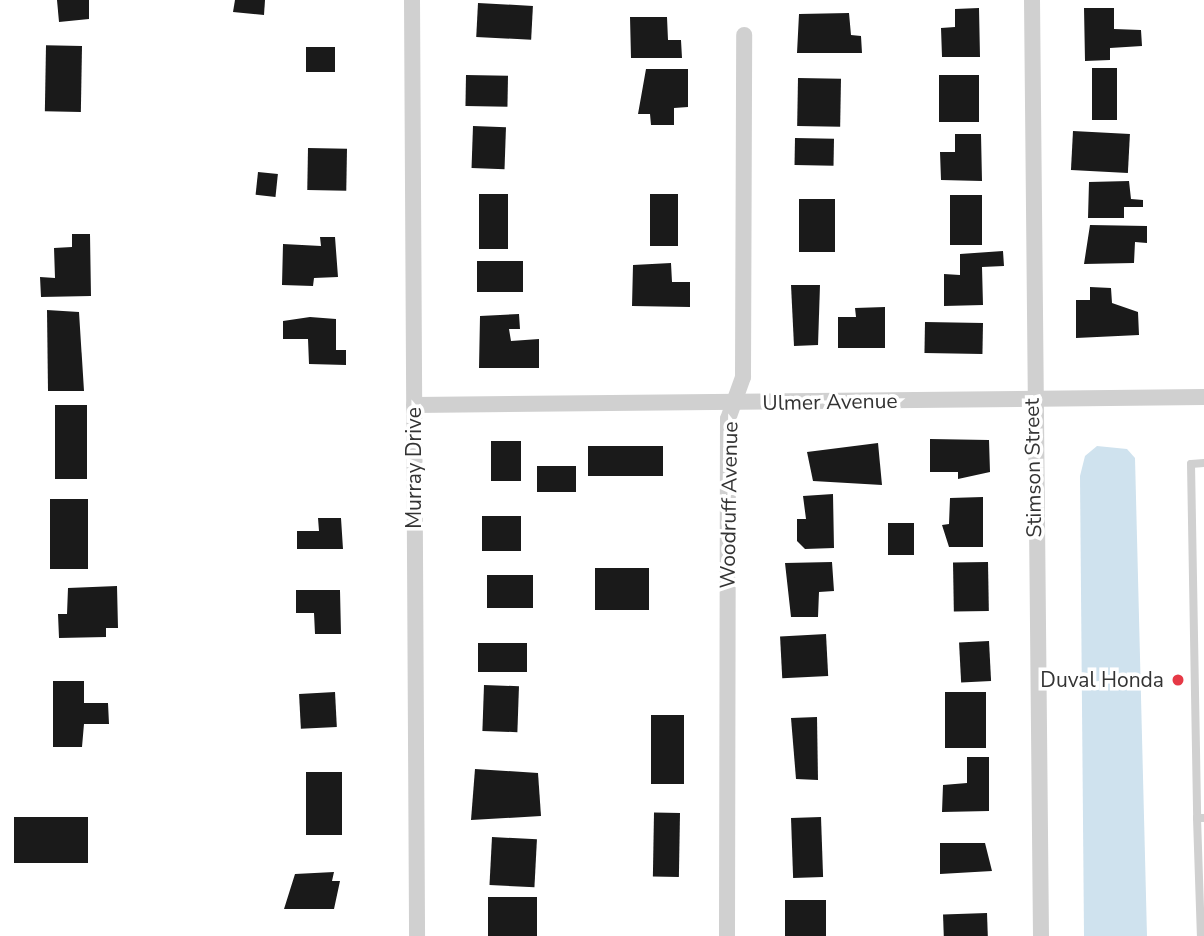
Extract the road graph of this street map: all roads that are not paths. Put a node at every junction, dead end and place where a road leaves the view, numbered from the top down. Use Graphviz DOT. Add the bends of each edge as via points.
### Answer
graph roads {
  1 [pos="412,0"];
  2 [pos="1032,0"];
  3 [pos="744,35"];
  4 [pos="1204,397"];
  5 [pos="1032,399"];
  6 [pos="734,403"];
  7 [pos="414,405"];
  8 [pos="1204,463"];
  9 [pos="1204,640"];
  10 [pos="1193,647"];
  11 [pos="1201,818"];
  12 [pos="416,936"];
  13 [pos="727,936"];
  14 [pos="1041,936"];
  15 [pos="1201,936"];
  1 -- 7 [label="street, Murray Drive"];
  2 -- 5 [label="street, Stimson Street"];
  3 -- 6 [label="street, Woodruff Avenue" via="743,377"];
  4 -- 5 [label="street, Ulmer Avenue"];
  5 -- 6 [label="street, Ulmer Avenue"];
  5 -- 14 [label="street, Stimson Street"];
  6 -- 7 [label="street, Ulmer Avenue"];
  6 -- 13 [label="street, Woodruff Avenue" via="728,419"];
  7 -- 12 [label="street, Murray Drive"];
  8 -- 10 [label="lane" via="1191,464"];
  9 -- 10 [label="lane"];
  10 -- 11 [label="lane"];
  11 -- 15 [label="lane"];
}
